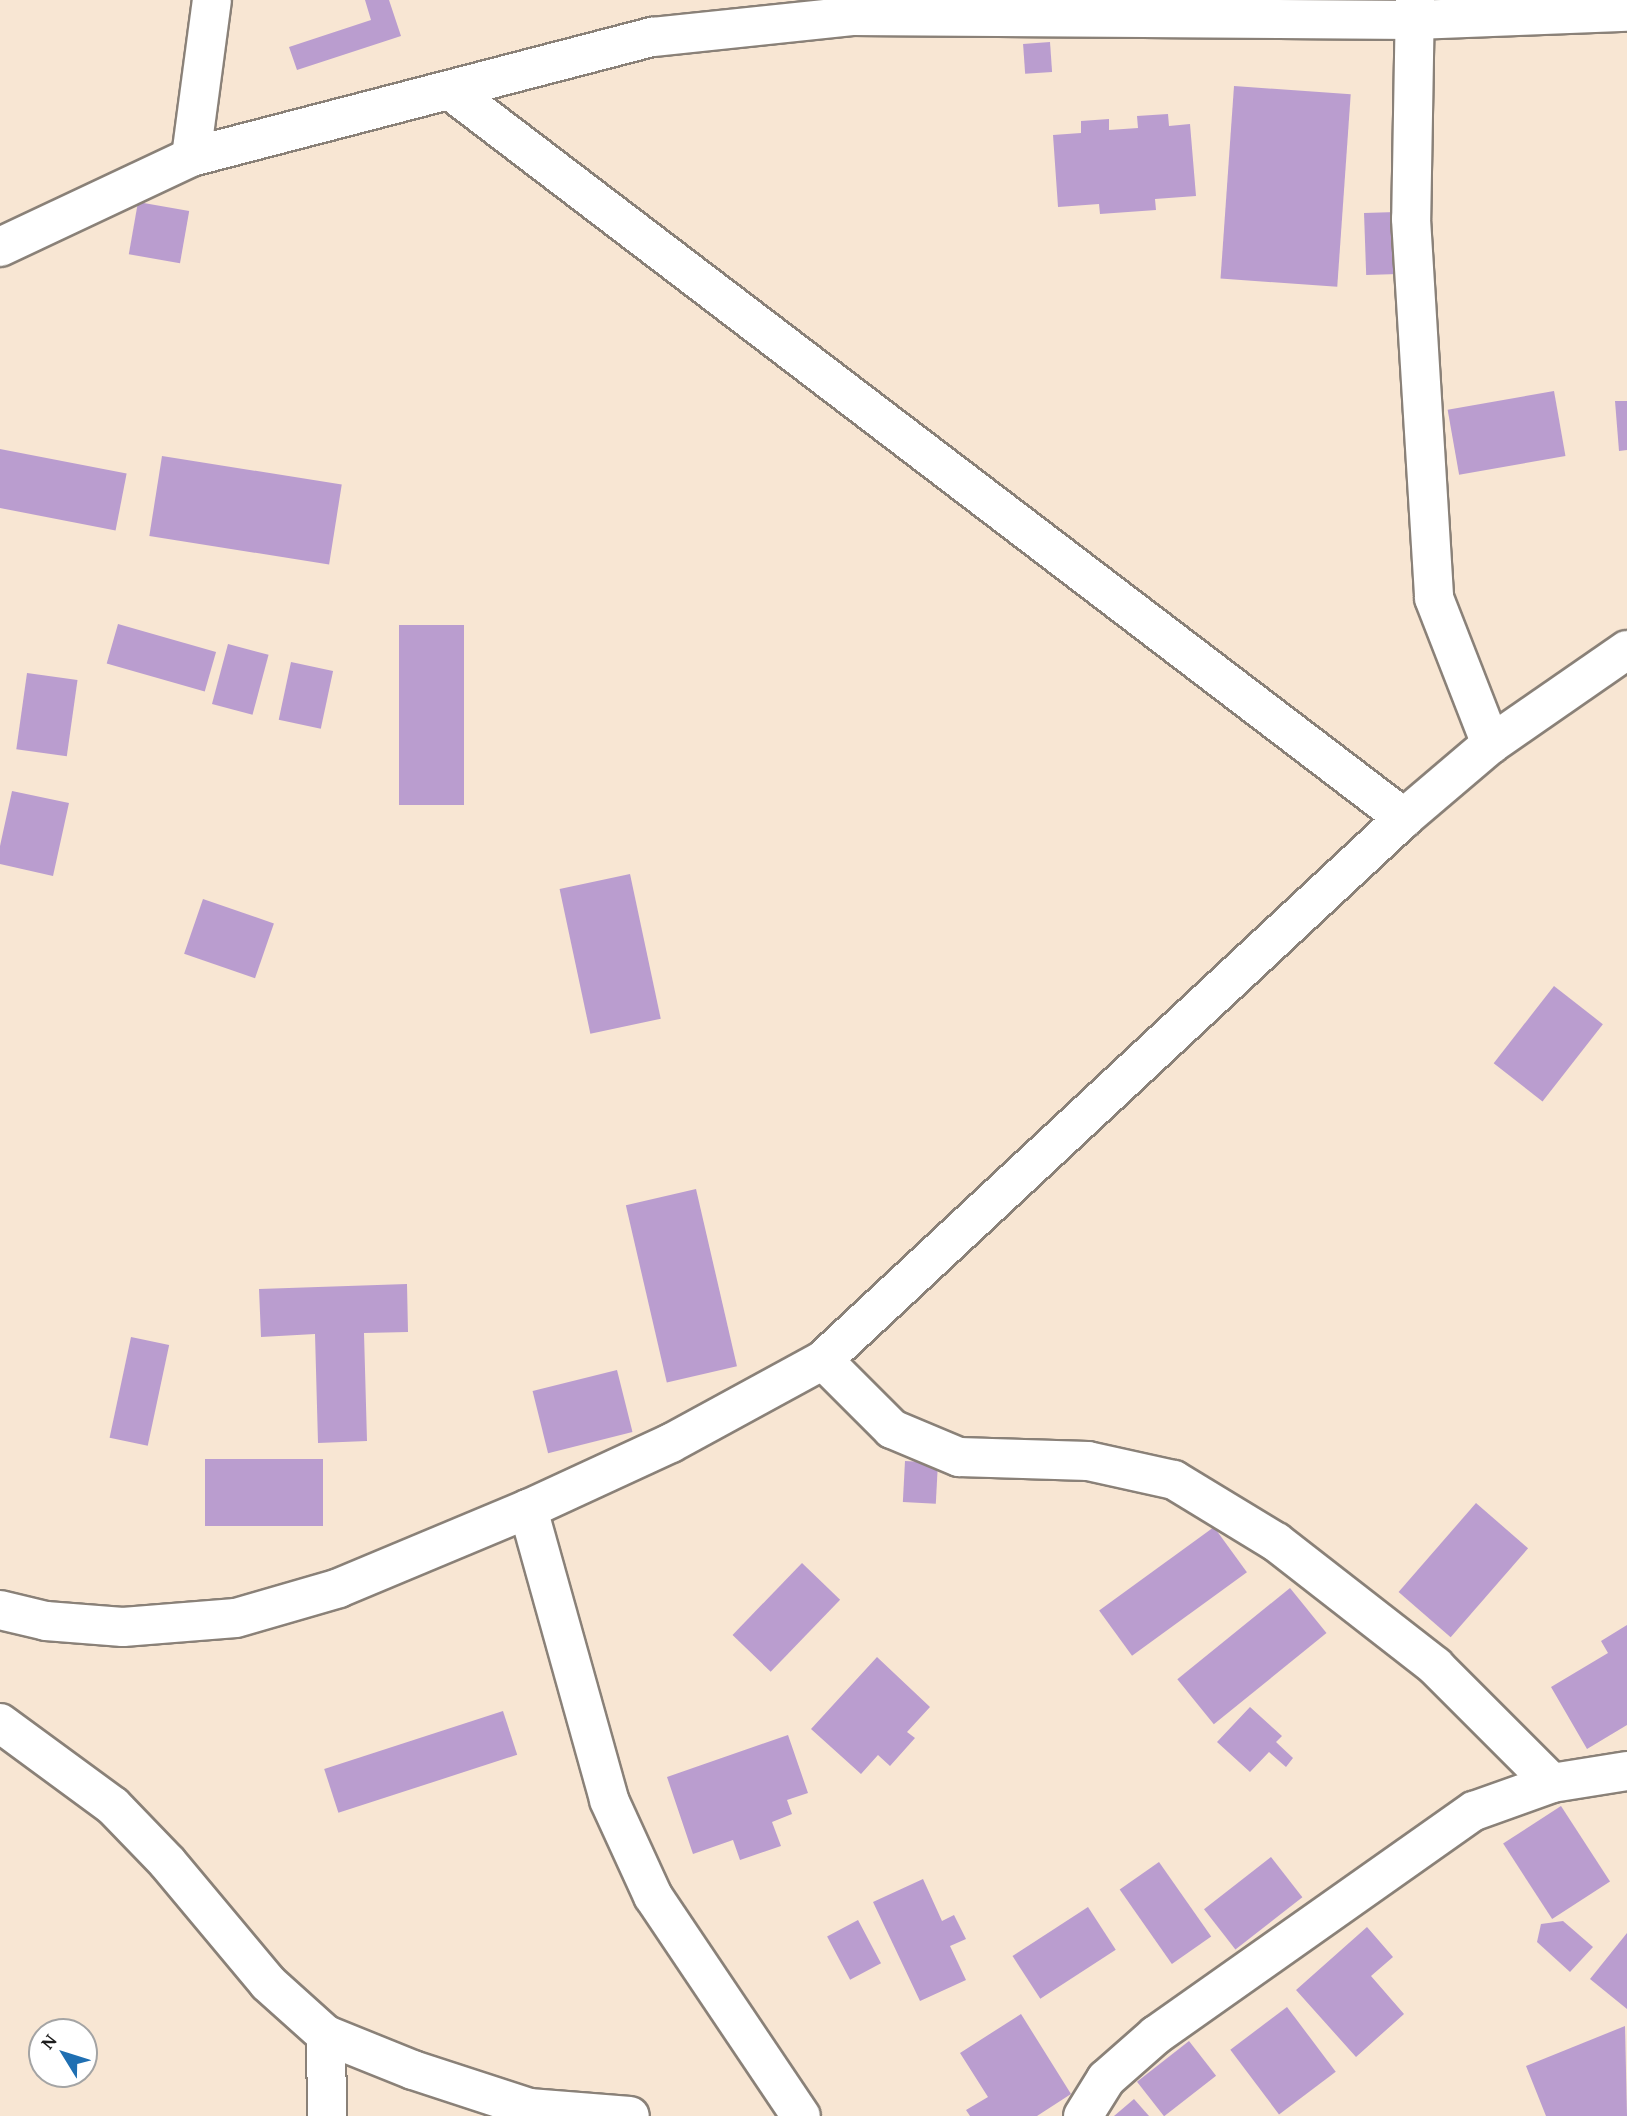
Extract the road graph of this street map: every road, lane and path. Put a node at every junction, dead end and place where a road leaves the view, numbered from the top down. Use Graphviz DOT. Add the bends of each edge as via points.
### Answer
graph roads {
  1 [pos="212,0"];
  2 [pos="1415,10"];
  3 [pos="1627,12"];
  4 [pos="451,92"];
  5 [pos="191,157"];
  6 [pos="0,247"];
  7 [pos="1627,650"];
  8 [pos="1491,744"];
  9 [pos="1404,818"];
  10 [pos="823,1360"];
  11 [pos="528,1509"];
  12 [pos="0,1610"];
  13 [pos="0,1723"];
  14 [pos="1627,1771"];
  15 [pos="1552,1783"];
  16 [pos="326,2035"];
  17 [pos="522,2112"];
  18 [pos="327,2116"];
  19 [pos="631,2116"];
  20 [pos="801,2116"];
  21 [pos="1083,2116"];
  1 -- 5 [label="street"];
  2 -- 3 [label="street"];
  2 -- 4 [label="street" via="852,16 653,37"];
  2 -- 8 [label="street" via="1411,219 1434,598"];
  4 -- 5 [label="street"];
  4 -- 9 [label="street"];
  5 -- 6 [label="street"];
  7 -- 8 [label="street"];
  8 -- 9 [label="street"];
  9 -- 10 [label="street"];
  10 -- 11 [label="street" via="671,1443"];
  10 -- 15 [label="street" via="892,1429 959,1457 1088,1461 1174,1480 1276,1542 1435,1667"];
  11 -- 12 [label="street" via="340,1588 236,1618 123,1627 46,1621"];
  11 -- 20 [label="street" via="609,1800 653,1896"];
  13 -- 16 [label="street" via="113,1806 167,1862 268,1983"];
  14 -- 15 [label="street"];
  15 -- 21 [label="street" via="1474,1811 1156,2035 1106,2079"];
  16 -- 17 [label="street"];
  16 -- 18 [label="street"];
  17 -- 19 [label="street"];
}
